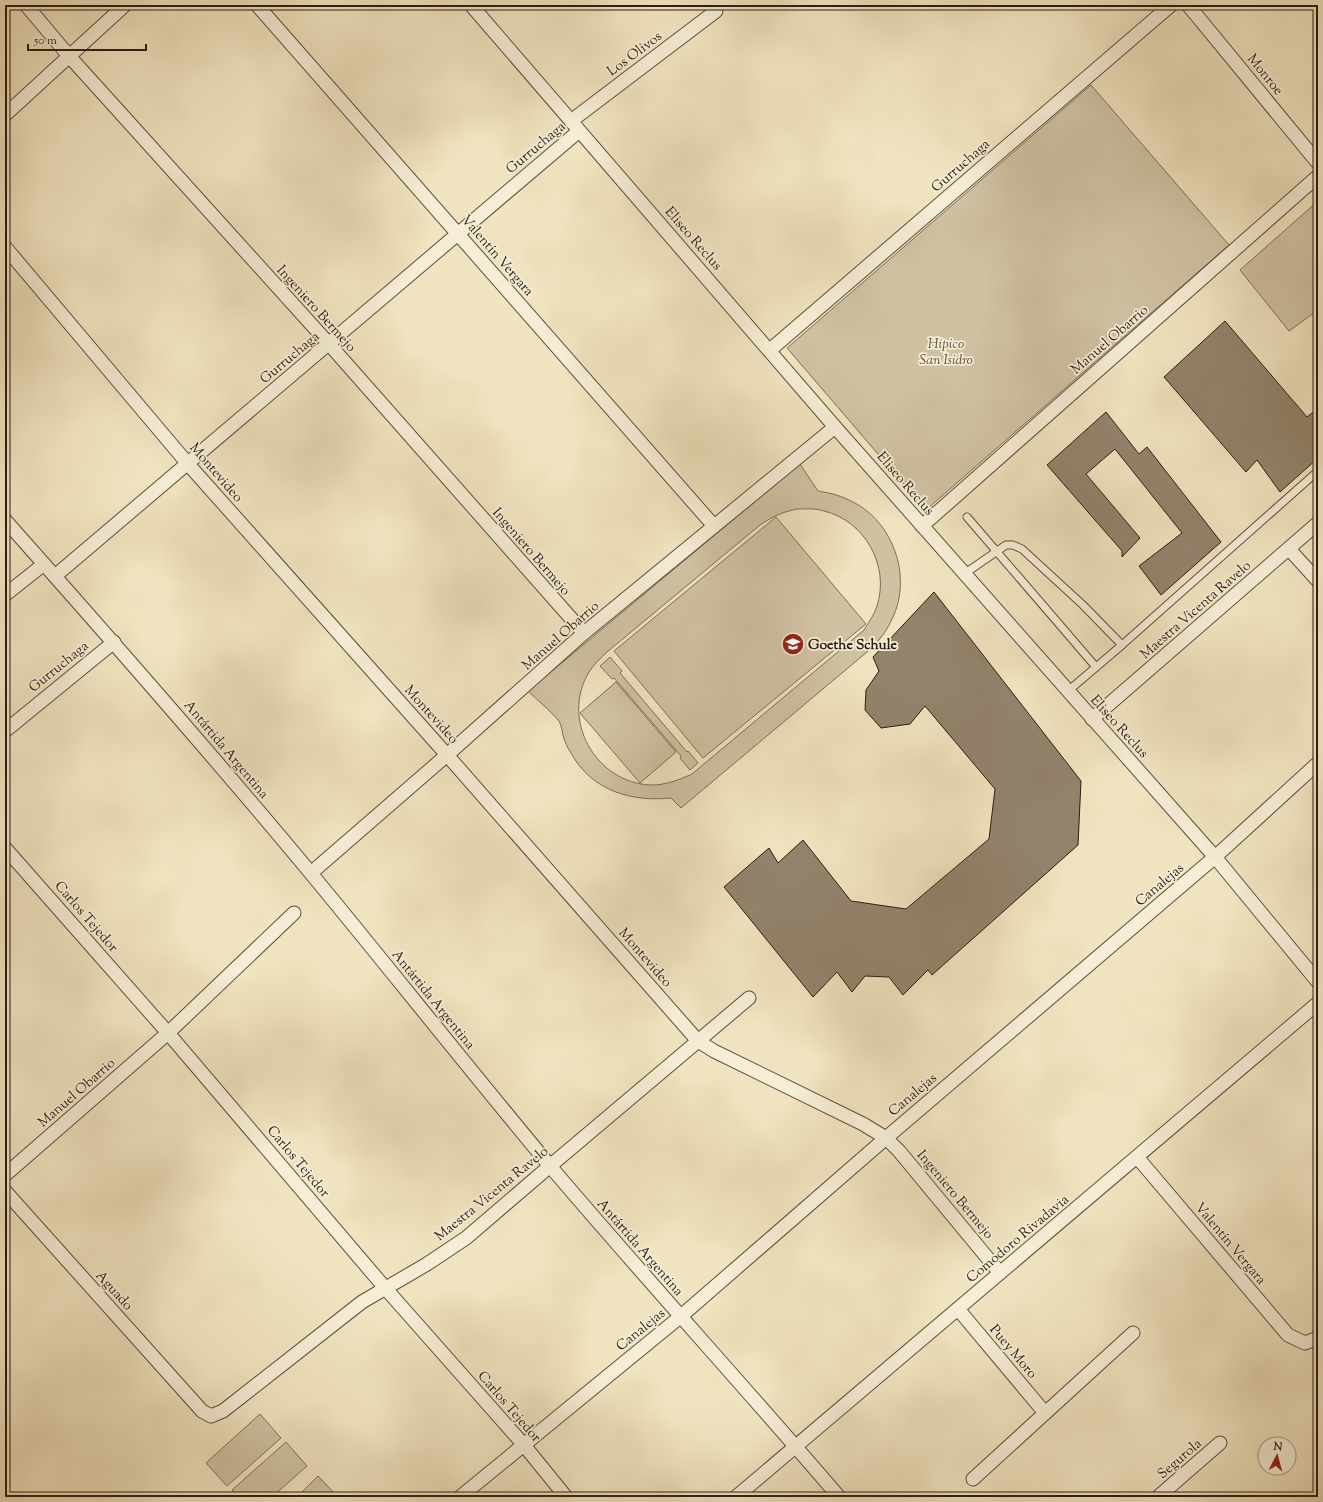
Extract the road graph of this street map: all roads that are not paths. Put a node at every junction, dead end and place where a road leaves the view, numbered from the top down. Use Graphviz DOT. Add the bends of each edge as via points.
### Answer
graph roads {
  1 [pos="26,5"];
  2 [pos="125,5"];
  3 [pos="257,5"];
  4 [pos="471,5"];
  5 [pos="1171,5"];
  6 [pos="1188,5"];
  7 [pos="716,11"];
  8 [pos="69,56"];
  9 [pos="5,115"];
  10 [pos="575,126"];
  11 [pos="1318,163"];
  12 [pos="1318,176"];
  13 [pos="458,234"];
  14 [pos="5,247"];
  15 [pos="329,344"];
  16 [pos="770,350"];
  17 [pos="835,427"];
  18 [pos="188,464"];
  19 [pos="1318,471"];
  20 [pos="967,517"];
  21 [pos="5,520"];
  22 [pos="1318,523"];
  23 [pos="714,526"];
  24 [pos="922,526"];
  25 [pos="1289,549"];
  26 [pos="996,551"];
  27 [pos="44,564"];
  28 [pos="964,574"];
  29 [pos="55,576"];
  30 [pos="1318,581"];
  31 [pos="5,595"];
  32 [pos="584,633"];
  33 [pos="114,642"];
  34 [pos="1122,645"];
  35 [pos="1096,667"];
  36 [pos="1068,691"];
  37 [pos="1092,719"];
  38 [pos="5,731"];
  39 [pos="447,755"];
  40 [pos="1318,763"];
  41 [pos="5,848"];
  42 [pos="1215,858"];
  43 [pos="311,873"];
  44 [pos="294,913"];
  45 [pos="1318,982"];
  46 [pos="749,998"];
  47 [pos="1318,1003"];
  48 [pos="168,1032"];
  49 [pos="698,1041"];
  50 [pos="886,1138"];
  51 [pos="1137,1157"];
  52 [pos="550,1166"];
  53 [pos="5,1175"];
  54 [pos="5,1191"];
  55 [pos="1000,1273"];
  56 [pos="386,1288"];
  57 [pos="958,1310"];
  58 [pos="680,1317"];
  59 [pos="1133,1333"];
  60 [pos="1318,1338"];
  61 [pos="202,1411"];
  62 [pos="1045,1413"];
  63 [pos="1220,1443"];
  64 [pos="523,1444"];
  65 [pos="796,1447"];
  66 [pos="973,1479"];
  67 [pos="460,1497"];
  68 [pos="566,1497"];
  69 [pos="736,1497"];
  70 [pos="839,1497"];
  71 [pos="1158,1497"];
  1 -- 8 [label="street, Ingeniero Bermejo"];
  2 -- 8 [label="street"];
  3 -- 13 [label="street, Valentín Vergara"];
  4 -- 10 [label="street, Eliseo Reclus"];
  5 -- 16 [label="street, Gurruchaga"];
  6 -- 11 [label="street, Monroe"];
  7 -- 10 [label="street, Los Olivos"];
  8 -- 9 [label="street"];
  8 -- 15 [label="street, Ingeniero Bermejo"];
  10 -- 13 [label="street, Gurruchaga"];
  10 -- 16 [label="street, Eliseo Reclus"];
  12 -- 24 [label="street, Manuel Obarrio"];
  13 -- 15 [label="street, Gurruchaga"];
  13 -- 23 [label="street, Valentín Vergara"];
  14 -- 18 [label="street, Montevideo"];
  15 -- 18 [label="street, Gurruchaga"];
  15 -- 32 [label="street, Ingeniero Bermejo"];
  16 -- 17 [label="street, Eliseo Reclus"];
  17 -- 23 [label="street, Manuel Obarrio"];
  17 -- 24 [label="street, Eliseo Reclus"];
  18 -- 29 [label="street, Gurruchaga"];
  18 -- 39 [label="street, Montevideo"];
  19 -- 34 [label="lane"];
  20 -- 26 [label="lane"];
  21 -- 27 [label="street, Antártida Argentina"];
  22 -- 25 [label="street, Maestra Vicenta Ravelo"];
  23 -- 32 [label="street, Manuel Obarrio"];
  24 -- 28 [label="street, Eliseo Reclus"];
  25 -- 30 [label="street"];
  25 -- 37 [label="street, Maestra Vicenta Ravelo"];
  26 -- 28 [label="lane"];
  26 -- 34 [label="lane" via="1006,545 1022,549"];
  26 -- 35 [label="lane"];
  27 -- 29 [label="street, Antártida Argentina"];
  27 -- 31 [label="street"];
  28 -- 36 [label="street, Eliseo Reclus"];
  29 -- 33 [label="street, Antártida Argentina"];
  32 -- 39 [label="street, Manuel Obarrio"];
  33 -- 38 [label="street, Gurruchaga"];
  33 -- 43 [label="street, Antártida Argentina"];
  34 -- 35 [label="lane"];
  35 -- 36 [label="lane"];
  36 -- 37 [label="street, Eliseo Reclus"];
  37 -- 42 [label="street, Eliseo Reclus"];
  39 -- 43 [label="street, Manuel Obarrio"];
  39 -- 49 [label="street, Montevideo"];
  40 -- 42 [label="street, Canalejas"];
  41 -- 48 [label="street, Carlos Tejedor"];
  42 -- 45 [label="street, Eliseo Reclus"];
  42 -- 50 [label="street, Canalejas"];
  43 -- 52 [label="street, Antártida Argentina"];
  44 -- 48 [label="street, Manuel Obarrio"];
  46 -- 49 [label="street, Maestra Vicenta Ravelo"];
  47 -- 51 [label="street, Comodoro Rivadavia"];
  48 -- 53 [label="street, Manuel Obarrio"];
  48 -- 56 [label="street, Carlos Tejedor"];
  49 -- 50 [label="street, Montevideo"];
  49 -- 52 [label="street, Maestra Vicenta Ravelo"];
  50 -- 55 [label="street, Ingeniero Bermejo"];
  50 -- 58 [label="street, Canalejas"];
  51 -- 55 [label="street, Comodoro Rivadavia"];
  51 -- 60 [label="street, Valentín Vergara" via="1288,1335 1305,1343"];
  52 -- 56 [label="street, Maestra Vicenta Ravelo" via="466,1238"];
  52 -- 58 [label="street, Antártida Argentina"];
  54 -- 61 [label="street, Aguado"];
  55 -- 57 [label="street, Comodoro Rivadavia"];
  56 -- 61 [label="street, Maestra Vicenta Ravelo" via="347,1312 223,1411 211,1416"];
  56 -- 64 [label="street, Carlos Tejedor"];
  57 -- 62 [label="street, Puey Moro"];
  57 -- 65 [label="street, Comodoro Rivadavia"];
  58 -- 64 [label="street, Canalejas"];
  58 -- 65 [label="street, Antártida Argentina"];
  59 -- 62 [label="street"];
  62 -- 66 [label="street"];
  63 -- 71 [label="street, Segurola"];
  64 -- 67 [label="street"];
  64 -- 68 [label="street, Carlos Tejedor"];
  65 -- 69 [label="street, Comodoro Rivadavia"];
  65 -- 70 [label="street, Antártida Argentina"];
}
